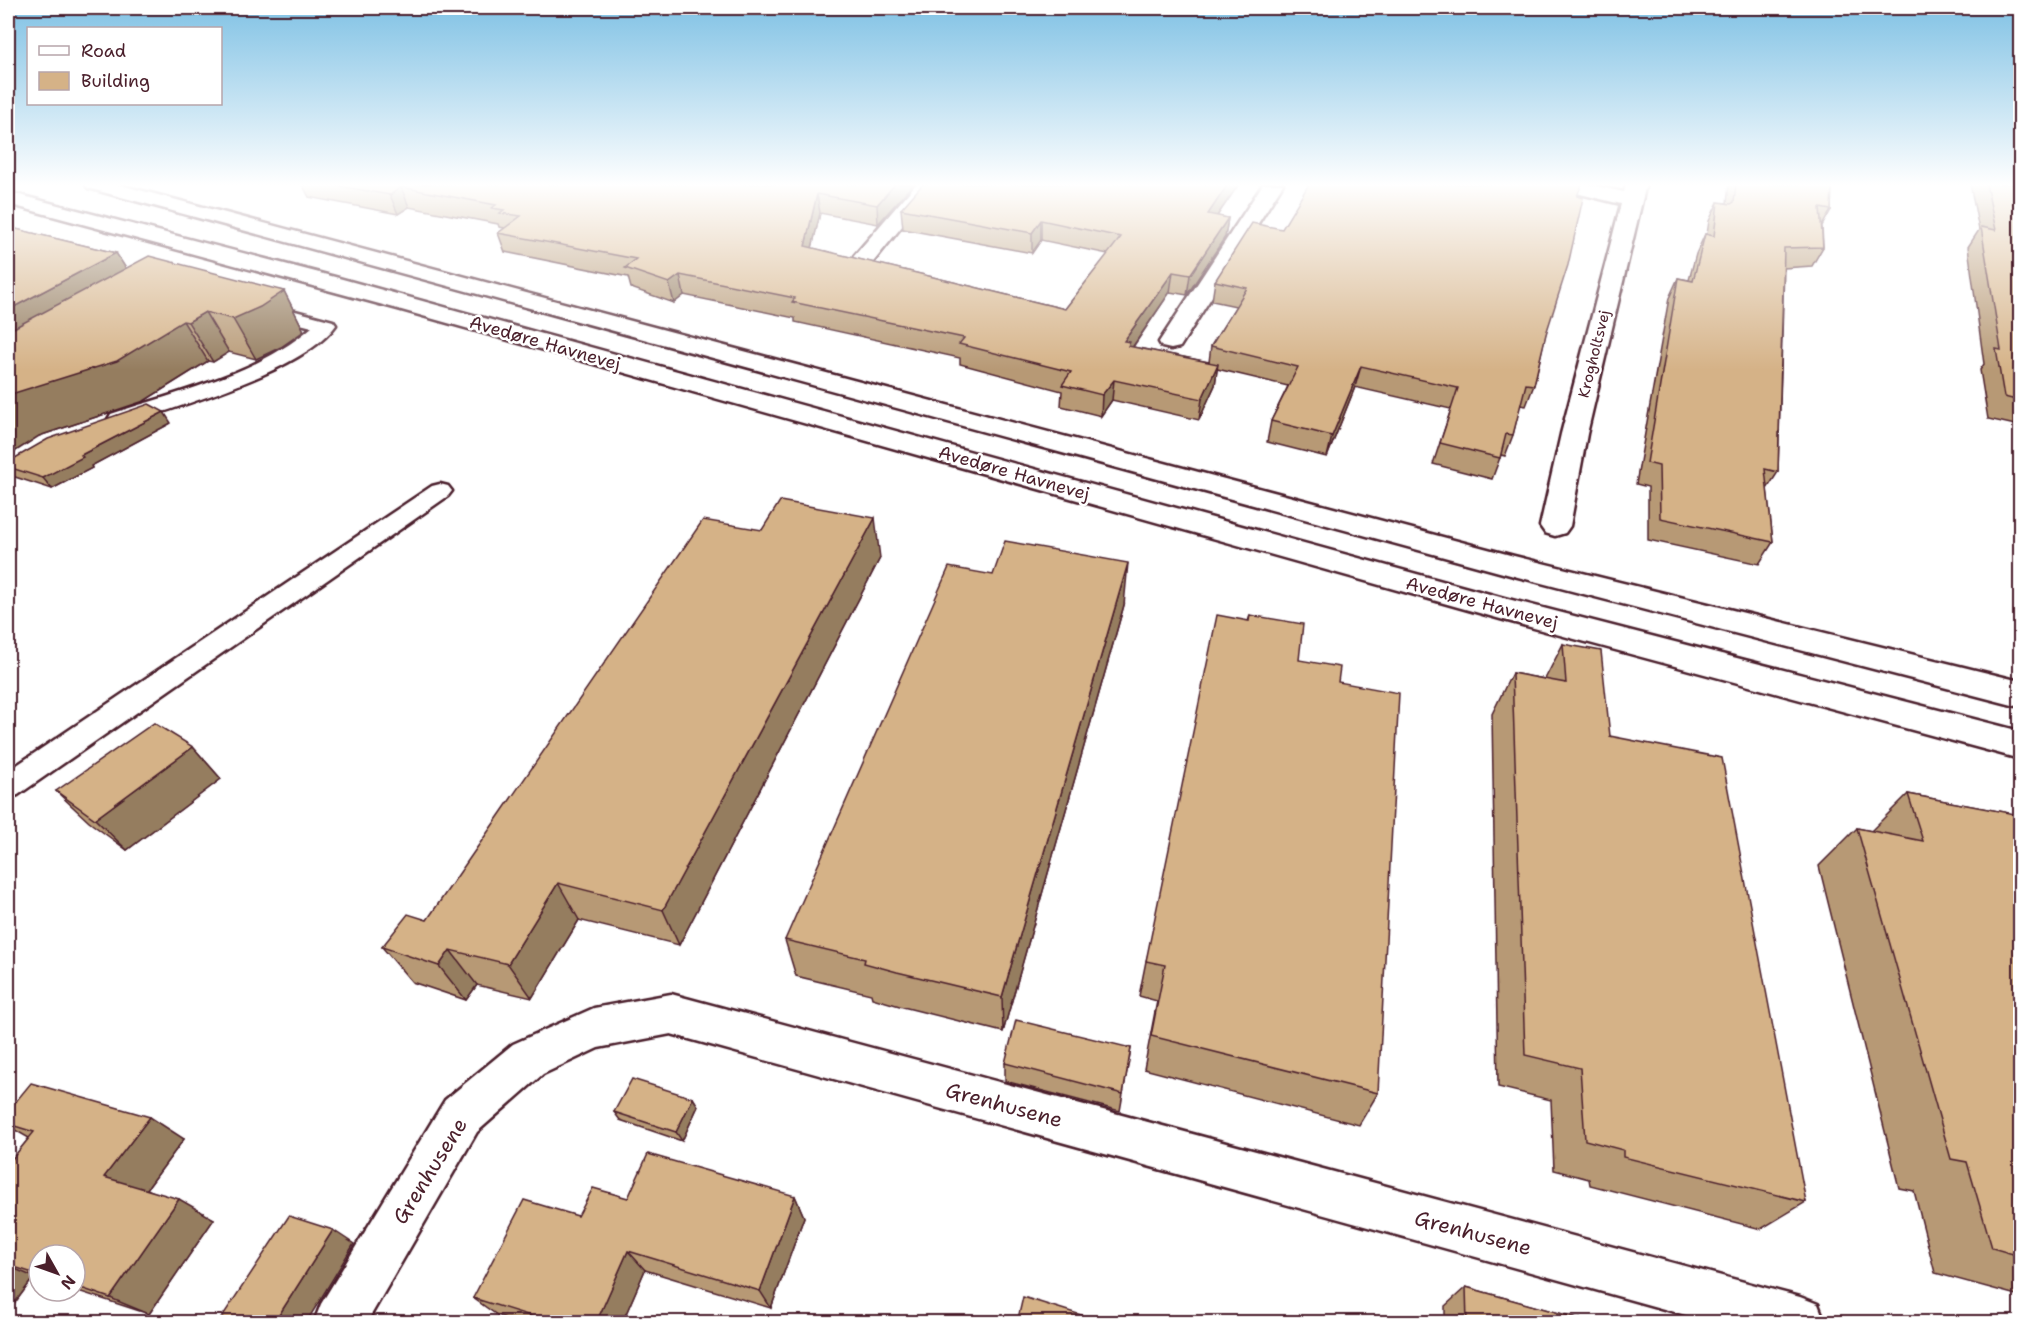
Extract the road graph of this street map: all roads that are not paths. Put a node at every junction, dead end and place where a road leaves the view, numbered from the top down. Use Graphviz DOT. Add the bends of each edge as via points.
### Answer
graph roads {
  1 [pos="190,246"];
  2 [pos="325,246"];
  3 [pos="874,246"];
  4 [pos="1233,246"];
  5 [pos="1621,246"];
  6 [pos="862,261"];
  7 [pos="237,302"];
  8 [pos="1171,342"];
  9 [pos="102,424"];
  10 [pos="440,491"];
  11 [pos="1555,526"];
  12 [pos="2020,694"];
  13 [pos="2020,745"];
  14 [pos="8,786"];
  15 [pos="339,1323"];
  16 [pos="1800,1323"];
  1 -- 13 [label="street, Avedøre Havnevej" via="1809,692"];
  2 -- 12 [label="street, Avedøre Havnevej" via="1514,567"];
  3 -- 6 [label="street"];
  4 -- 8 [label="street"];
  5 -- 11 [label="street, Krogholtsvej"];
  7 -- 9 [label="lane" via="326,325 301,347 231,381"];
  10 -- 14 [label="lane"];
  15 -- 16 [label="street, Grenhusene" via="461,1116 528,1059 594,1028 671,1014"];
}
